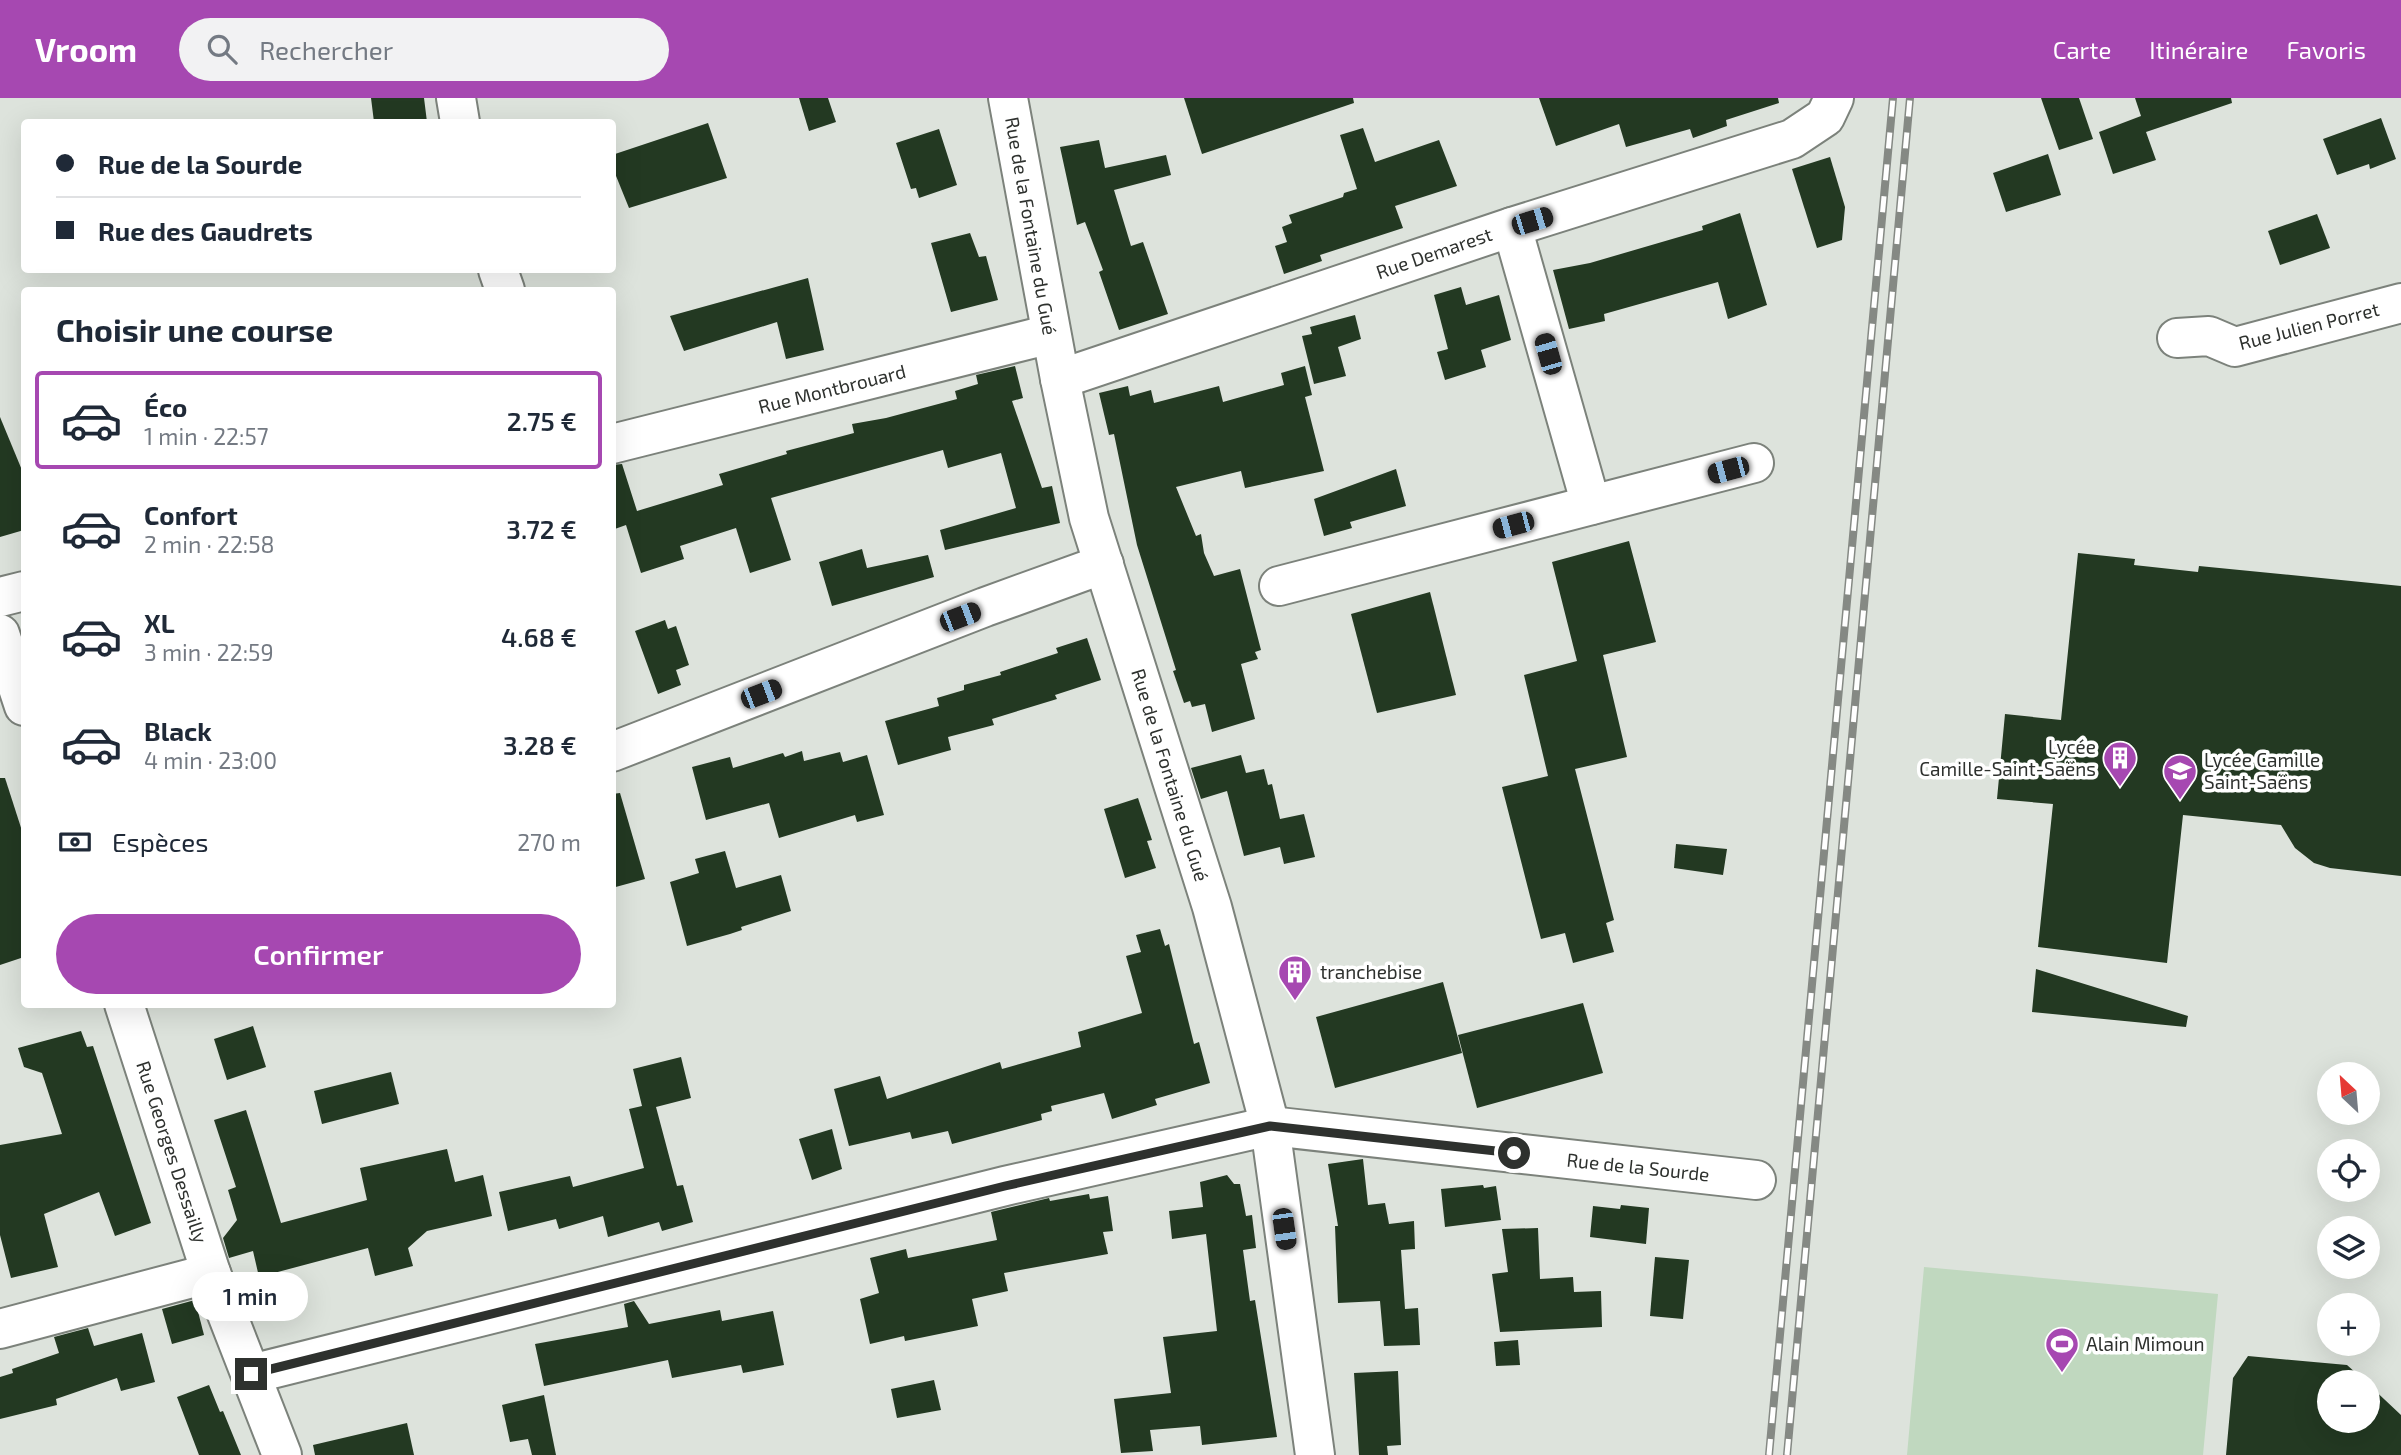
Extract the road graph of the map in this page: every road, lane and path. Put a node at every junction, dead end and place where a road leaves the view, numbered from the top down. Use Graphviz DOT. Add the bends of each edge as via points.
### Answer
graph roads {
  1 [pos="456,98"];
  2 [pos="1008,98"];
  3 [pos="1834,98"];
  4 [pos="460,119"];
  5 [pos="1512,227"];
  6 [pos="2401,303"];
  7 [pos="1051,334"];
  8 [pos="2177,338"];
  9 [pos="1059,379"];
  10 [pos="616,443"];
  11 [pos="1754,463"];
  12 [pos="1591,505"];
  13 [pos="1104,564"];
  14 [pos="1279,586"];
  15 [pos="21,592"];
  16 [pos="0,597"];
  17 [pos="0,634"];
  18 [pos="21,697"];
  19 [pos="616,750"];
  20 [pos="125,1008"];
  21 [pos="1270,1126"];
  22 [pos="1756,1180"];
  23 [pos="211,1273"];
  24 [pos="0,1329"];
  25 [pos="251,1374"];
  26 [pos="282,1455"];
  27 [pos="1315,1455"];
  1 -- 4 [label="street"];
  2 -- 7 [label="street, Rue de la Fontaine du Gué"];
  3 -- 5 [label="street, Rue Demarest" via="1825,117 1792,139"];
  5 -- 9 [label="street, Rue Demarest"];
  5 -- 12 [label="street"];
  6 -- 8 [label="street, Rue Julien Porret" via="2235,347 2209,336"];
  7 -- 9 [label="street, Rue de la Fontaine du Gué"];
  7 -- 10 [label="street, Rue Montbrouard"];
  9 -- 13 [label="street, Rue de la Fontaine du Gué" via="1083,495"];
  11 -- 12 [label="street"];
  12 -- 14 [label="street"];
  13 -- 19 [label="street"];
  13 -- 21 [label="street, Rue de la Fontaine du Gué" via="1212,907"];
  15 -- 16 [label="street"];
  17 -- 18 [label="street"];
  20 -- 23 [label="street, Rue Georges Dessailly"];
  21 -- 22 [label="street, Rue de la Sourde"];
  21 -- 25 [label="street, Rue de la Sourde" via="1005,1186"];
  21 -- 27 [label="street, Rue de la Fontaine du Gué"];
  23 -- 24 [label="street"];
  23 -- 25 [label="street, Rue Georges Dessailly"];
  25 -- 26 [label="street, Rue Georges Dessailly"];
}
